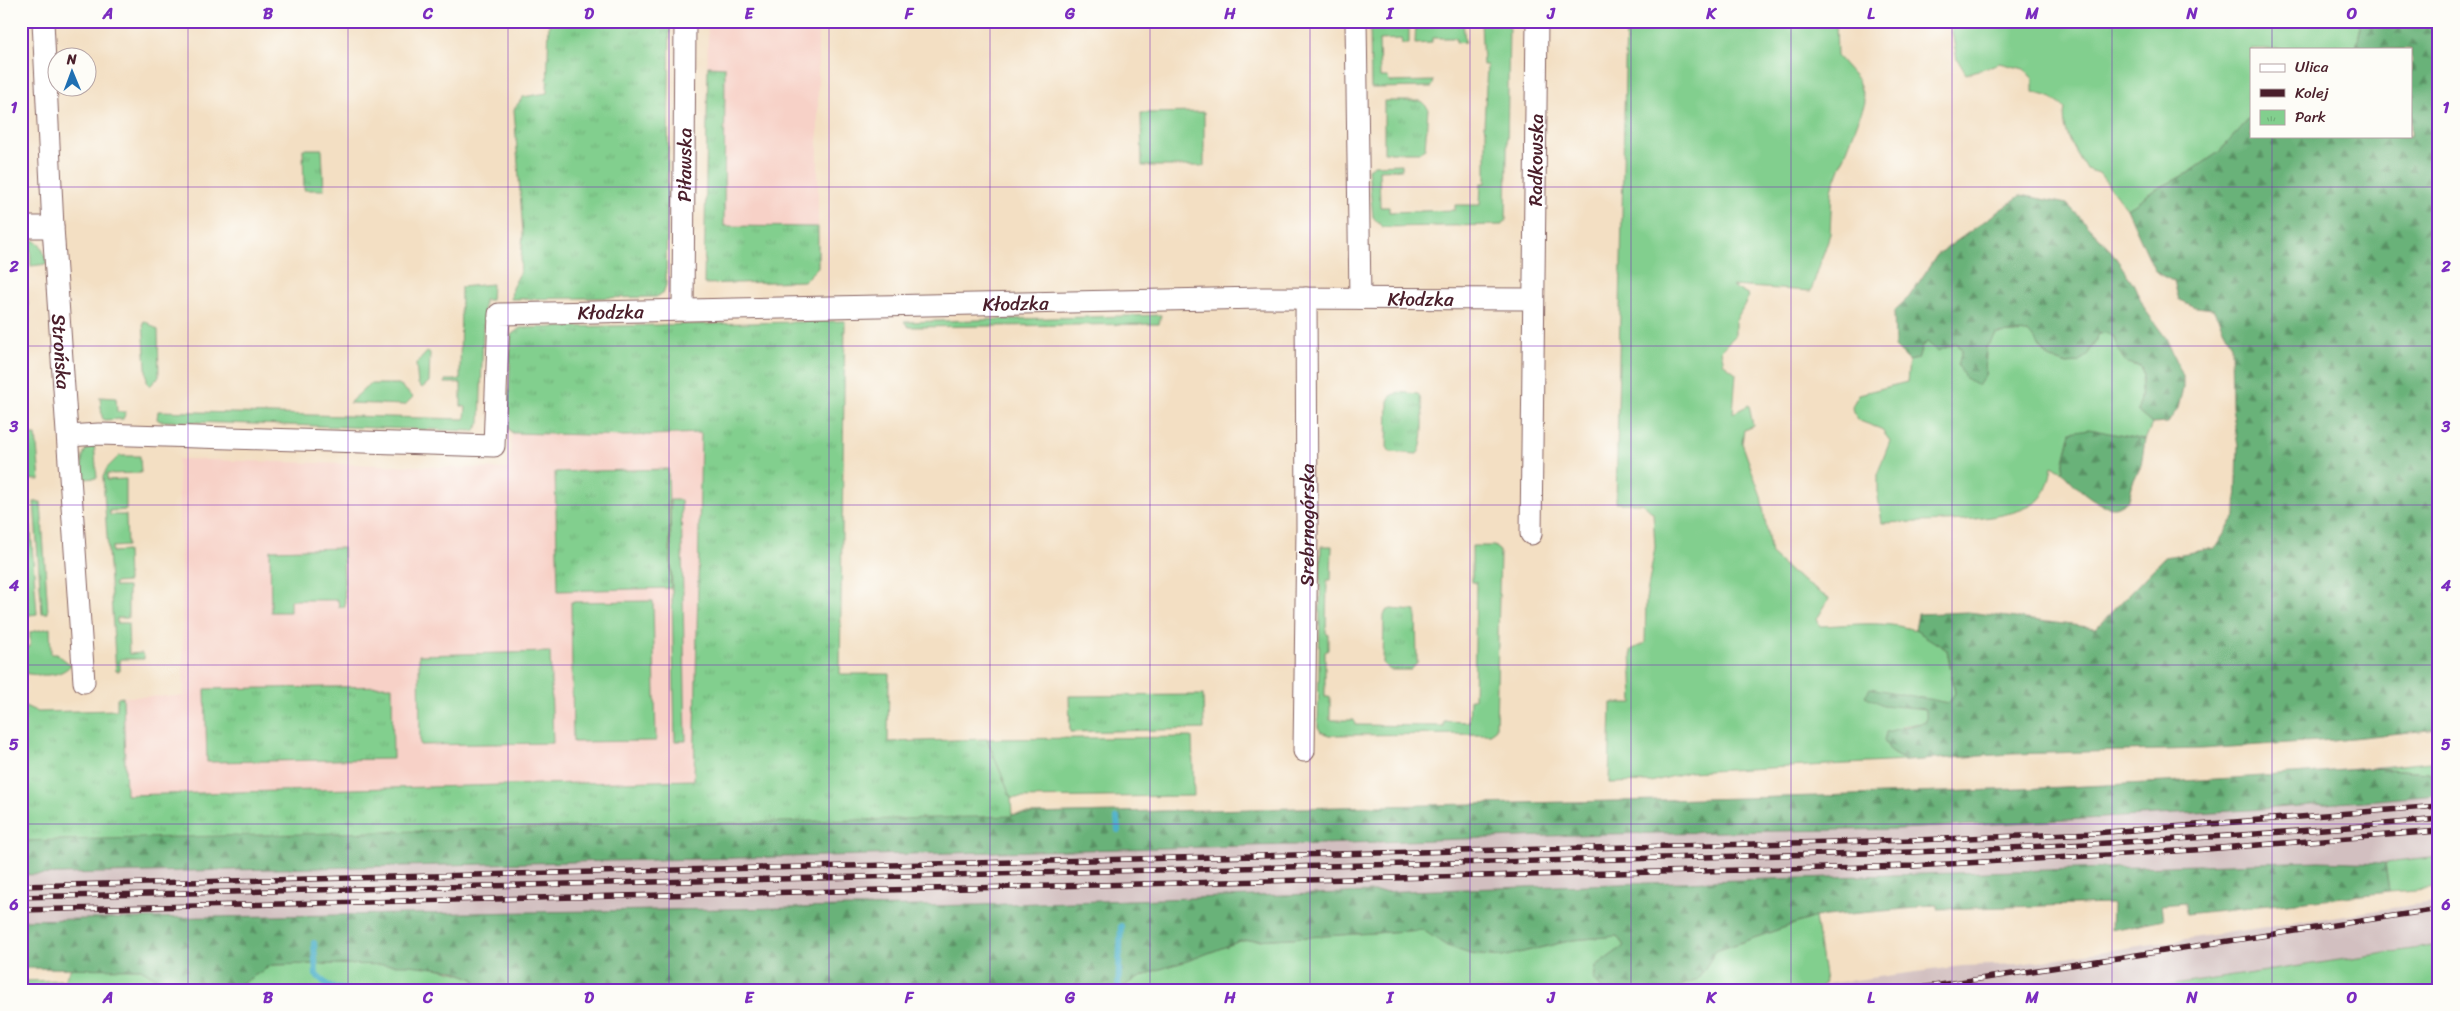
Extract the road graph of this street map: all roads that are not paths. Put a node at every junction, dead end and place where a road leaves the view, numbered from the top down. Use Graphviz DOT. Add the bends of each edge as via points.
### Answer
graph roads {
  1 [pos="43,21"];
  2 [pos="685,21"];
  3 [pos="1356,21"];
  4 [pos="1537,21"];
  5 [pos="21,227"];
  6 [pos="53,227"];
  7 [pos="1306,298"];
  8 [pos="1360,298"];
  9 [pos="1533,299"];
  10 [pos="683,310"];
  11 [pos="68,436"];
  12 [pos="1531,534"];
  13 [pos="84,682"];
  14 [pos="1304,751"];
  1 -- 6 [label="street, Strońska"];
  2 -- 10 [label="street, Piławska"];
  3 -- 8 [label="street"];
  4 -- 9 [label="street, Radkowska"];
  5 -- 6 [label="street"];
  6 -- 11 [label="street, Strońska"];
  7 -- 8 [label="street, Kłodzka"];
  7 -- 10 [label="street, Kłodzka"];
  7 -- 14 [label="street, Srebrnogórska"];
  8 -- 9 [label="street, Kłodzka"];
  9 -- 12 [label="street"];
  10 -- 11 [label="street, Kłodzka" via="499,314 494,446 99,434"];
  11 -- 13 [label="street, Strońska"];
}
